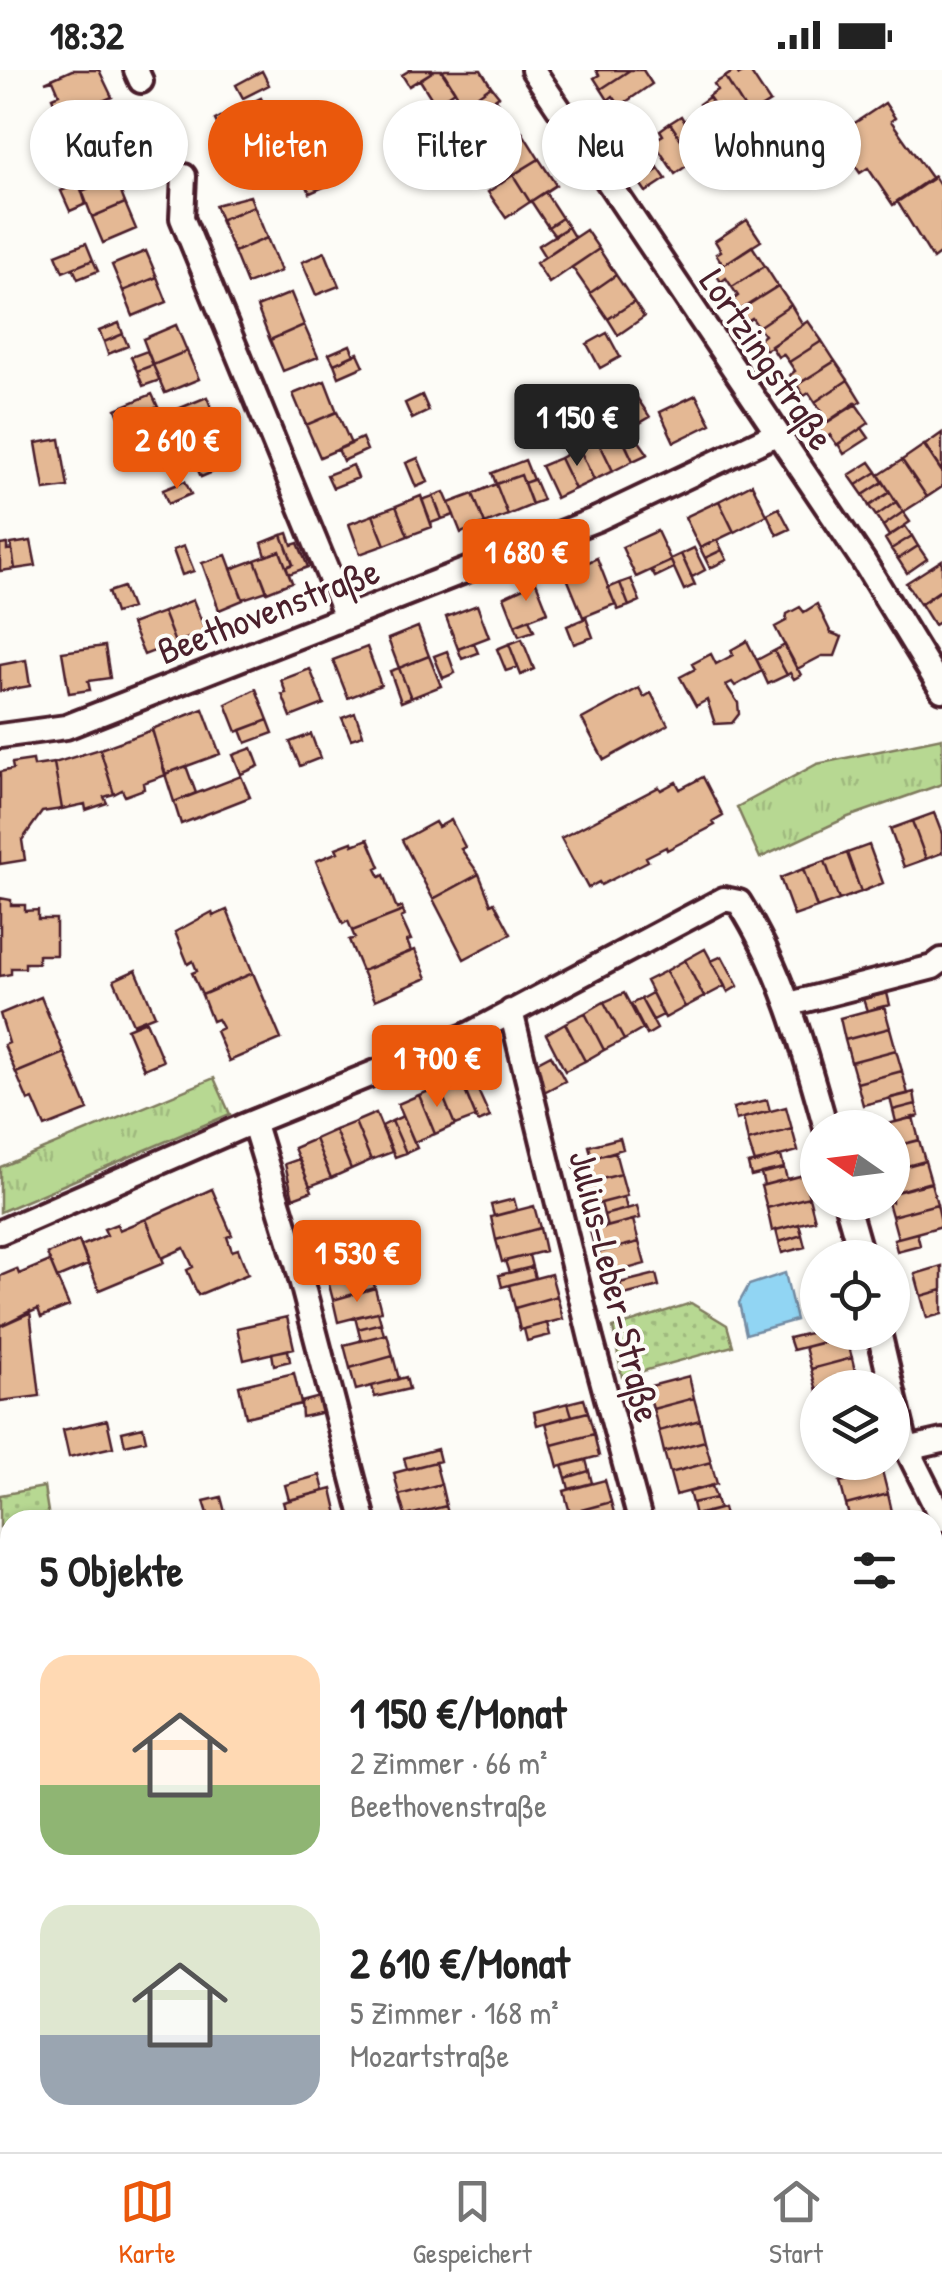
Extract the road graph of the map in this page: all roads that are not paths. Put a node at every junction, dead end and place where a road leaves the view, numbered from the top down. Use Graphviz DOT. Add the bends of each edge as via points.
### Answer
graph roads {
  1 [pos="533,70"];
  2 [pos="183,190"];
  3 [pos="776,434"];
  4 [pos="346,617"];
  5 [pos="942,690"];
  6 [pos="0,736"];
  7 [pos="942,960"];
  8 [pos="790,1004"];
  9 [pos="511,1011"];
  10 [pos="821,1110"];
  11 [pos="254,1124"];
  12 [pos="0,1232"];
  13 [pos="942,1441"];
  14 [pos="910,1448"];
  15 [pos="910,1456"];
  16 [pos="361,1510"];
  17 [pos="637,1510"];
  18 [pos="933,1510"];
  1 -- 3 [label="street, Lortzingstraße"];
  2 -- 4 [label="street" via="182,218"];
  3 -- 4 [label="street, Beethovenstraße" via="597,520"];
  3 -- 5 [label="street, Lortzingstraße"];
  4 -- 6 [label="street, Beethovenstraße" via="66,727"];
  7 -- 8 [label="street"];
  8 -- 9 [label="street" via="753,924 739,902 724,898"];
  8 -- 10 [label="street"];
  9 -- 11 [label="street"];
  9 -- 17 [label="street, Julius-Leber-Straße"];
  11 -- 12 [label="street"];
  11 -- 16 [label="street"];
  13 -- 14 [label="street"];
  15 -- 18 [label="street"];
}
